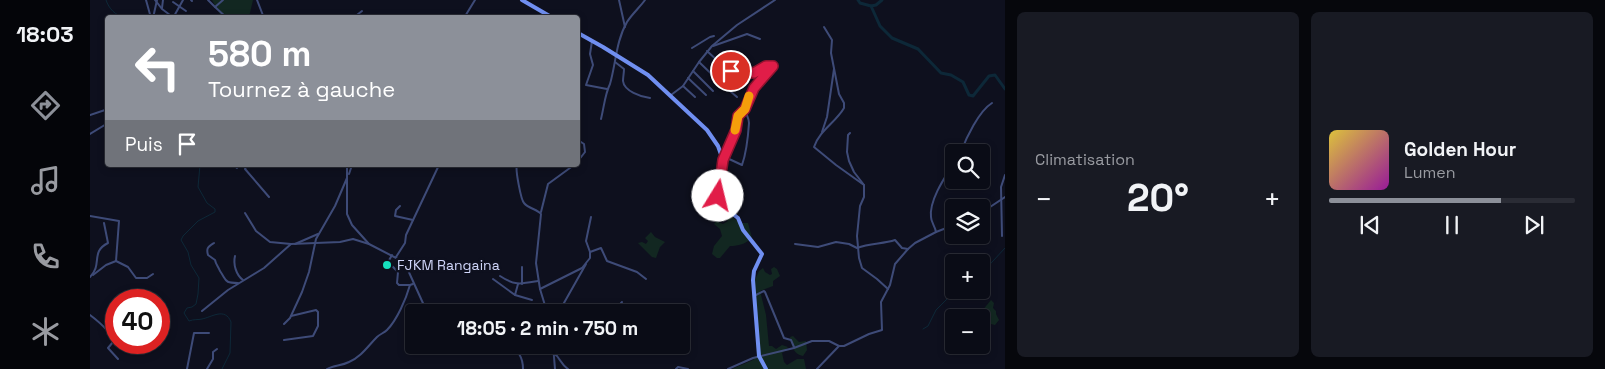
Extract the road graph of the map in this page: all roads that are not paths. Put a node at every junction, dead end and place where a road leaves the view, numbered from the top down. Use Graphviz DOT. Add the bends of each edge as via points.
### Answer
graph roads {
  1 [pos="146,0"];
  2 [pos="163,0"];
  3 [pos="183,0"];
  4 [pos="208,0"];
  5 [pos="223,0"];
  6 [pos="257,0"];
  7 [pos="475,0"];
  8 [pos="522,0"];
  9 [pos="619,0"];
  10 [pos="646,0"];
  11 [pos="775,0"];
  12 [pos="156,1"];
  13 [pos="173,2"];
  14 [pos="179,6"];
  15 [pos="215,7"];
  16 [pos="162,9"];
  17 [pos="186,11"];
  18 [pos="362,11"];
  19 [pos="151,15"];
  20 [pos="153,15"];
  21 [pos="170,15"];
  22 [pos="174,15"];
  23 [pos="224,15"];
  24 [pos="263,15"];
  25 [pos="357,15"];
  26 [pos="466,15"];
  27 [pos="548,15"];
  28 [pos="625,27"];
  29 [pos="824,27"];
  30 [pos="580,34"];
  31 [pos="714,36"];
  32 [pos="760,39"];
  33 [pos="592,41"];
  34 [pos="711,47"];
  35 [pos="692,48"];
  36 [pos="707,51"];
  37 [pos="616,56"];
  38 [pos="615,62"];
  39 [pos="699,62"];
  40 [pos="834,68"];
  41 [pos="693,71"];
  42 [pos="728,71"];
  43 [pos="688,78"];
  44 [pos="742,84"];
  45 [pos="683,86"];
  46 [pos="607,89"];
  47 [pos="713,90"];
  48 [pos="671,95"];
  49 [pos="706,95"];
  50 [pos="695,97"];
  51 [pos="737,97"];
  52 [pos="650,98"];
  53 [pos="992,103"];
  54 [pos="745,109"];
  55 [pos="105,110"];
  56 [pos="90,115"];
  57 [pos="601,118"];
  58 [pos="105,126"];
  59 [pos="90,134"];
  60 [pos="850,134"];
  61 [pos="821,135"];
  62 [pos="580,141"];
  63 [pos="965,144"];
  64 [pos="580,158"];
  65 [pos="724,159"];
  66 [pos="246,167"];
  67 [pos="347,167"];
  68 [pos="351,167"];
  69 [pos="438,167"];
  70 [pos="516,167"];
  71 [pos="571,167"];
  72 [pos="1005,175"];
  73 [pos="348,177"];
  74 [pos="945,178"];
  75 [pos="864,185"];
  76 [pos="269,197"];
  77 [pos="1005,197"];
  78 [pos="1002,199"];
  79 [pos="400,206"];
  80 [pos="990,207"];
  81 [pos="245,214"];
  82 [pos="541,214"];
  83 [pos="90,216"];
  84 [pos="590,217"];
  85 [pos="414,220"];
  86 [pos="104,223"];
  87 [pos="945,228"];
  88 [pos="936,232"];
  89 [pos="318,234"];
  90 [pos="1002,236"];
  91 [pos="214,243"];
  92 [pos="315,243"];
  93 [pos="292,244"];
  94 [pos="295,244"];
  95 [pos="369,244"];
  96 [pos="795,244"];
  97 [pos="857,248"];
  98 [pos="908,249"];
  99 [pos="590,252"];
  100 [pos="234,256"];
  101 [pos="392,256"];
  102 [pos="396,258"];
  103 [pos="588,260"];
  104 [pos="116,262"];
  105 [pos="522,267"];
  106 [pos="153,274"];
  107 [pos="91,276"];
  108 [pos="500,276"];
  109 [pos="493,279"];
  110 [pos="646,279"];
  111 [pos="243,280"];
  112 [pos="538,281"];
  113 [pos="238,283"];
  114 [pos="518,284"];
  115 [pos="522,284"];
  116 [pos="412,285"];
  117 [pos="540,289"];
  118 [pos="888,289"];
  119 [pos="516,295"];
  120 [pos="754,296"];
  121 [pos="532,300"];
  122 [pos="423,304"];
  123 [pos="545,304"];
  124 [pos="563,304"];
  125 [pos="202,310"];
  126 [pos="90,316"];
  127 [pos="291,316"];
  128 [pos="284,324"];
  129 [pos="209,333"];
  130 [pos="284,340"];
  131 [pos="839,346"];
  132 [pos="794,348"];
  133 [pos="217,349"];
  134 [pos="519,354"];
  135 [pos="554,354"];
  136 [pos="555,354"];
  137 [pos="759,356"];
  138 [pos="118,359"];
  139 [pos="187,369"];
  140 [pos="207,369"];
  141 [pos="327,369"];
  142 [pos="523,369"];
  143 [pos="556,369"];
  144 [pos="568,369"];
  145 [pos="676,369"];
  146 [pos="686,369"];
  147 [pos="728,369"];
  148 [pos="766,369"];
  149 [pos="817,369"];
  1 -- 19 [label="street"];
  2 -- 16 [label="street"];
  3 -- 14 [label="street"];
  4 -- 15 [label="street"];
  5 -- 15 [label="street"];
  6 -- 24 [label="street"];
  7 -- 26 [label="street"];
  8 -- 27 [label="street"];
  9 -- 28 [label="street"];
  10 -- 28 [label="street"];
  11 -- 34 [label="street"];
  12 -- 16 [label="street"];
  12 -- 20 [label="street"];
  13 -- 14 [label="street"];
  14 -- 17 [label="street"];
  14 -- 22 [label="street"];
  15 -- 23 [label="street"];
  16 -- 21 [label="street"];
  18 -- 25 [label="street"];
  28 -- 37 [label="street"];
  29 -- 40 [label="street" via="832,40"];
  30 -- 33 [label="street"];
  31 -- 35 [label="street"];
  32 -- 34 [label="street" via="747,34"];
  33 -- 37 [label="street"];
  33 -- 46 [label="street" via="590,54 593,66 586,85"];
  34 -- 36 [label="street"];
  36 -- 39 [label="street"];
  36 -- 42 [label="street"];
  37 -- 38 [label="street"];
  37 -- 48 [label="street" via="648,75"];
  38 -- 46 [label="street"];
  38 -- 52 [label="street" via="624,69 623,83 628,90"];
  39 -- 41 [label="street"];
  39 -- 51 [label="street"];
  40 -- 61 [label="street"];
  40 -- 61 [label="street" via="844,108"];
  41 -- 43 [label="street"];
  41 -- 47 [label="street"];
  42 -- 44 [label="street"];
  42 -- 54 [label="street" via="754,73 773,66 754,88"];
  43 -- 45 [label="street"];
  43 -- 49 [label="street"];
  45 -- 48 [label="street"];
  45 -- 50 [label="street"];
  46 -- 57 [label="street"];
  48 -- 65 [label="street" via="707,130"];
  53 -- 63 [label="street" via="984,108"];
  54 -- 65 [label="street" via="738,116"];
  54 -- 65 [label="street" via="748,142 742,165"];
  55 -- 56 [label="street"];
  58 -- 59 [label="street"];
  60 -- 75 [label="street" via="849,161"];
  61 -- 75 [label="street" via="814,144 815,148"];
  62 -- 64 [label="street" via="585,152"];
  65 -- 120 [label="street" via="719,203 738,218 762,254 753,276"];
  66 -- 76 [label="street"];
  67 -- 73 [label="street"];
  68 -- 73 [label="street"];
  69 -- 85 [label="street"];
  70 -- 82 [label="street" via="523,202"];
  71 -- 82 [label="street" via="548,184"];
  72 -- 78 [label="street"];
  73 -- 89 [label="street"];
  73 -- 95 [label="street" via="347,214"];
  74 -- 88 [label="street" via="932,204 930,217"];
  75 -- 97 [label="street"];
  77 -- 78 [label="street"];
  78 -- 80 [label="street"];
  78 -- 90 [label="street"];
  79 -- 85 [label="street" via="395,216"];
  81 -- 93 [label="street" via="256,231 270,242"];
  82 -- 112 [label="street" via="536,263"];
  83 -- 104 [label="street" via="119,221"];
  84 -- 99 [label="street" via="586,241"];
  85 -- 102 [label="street"];
  86 -- 107 [label="street" via="108,243 98,250"];
  87 -- 88 [label="street"];
  88 -- 98 [label="street"];
  89 -- 92 [label="street"];
  89 -- 94 [label="street"];
  91 -- 113 [label="street" via="208,247 208,255 215,260 216,267 228,283"];
  92 -- 94 [label="street"];
  92 -- 95 [label="street" via="353,239"];
  92 -- 127 [label="street" via="309,272"];
  93 -- 94 [label="street"];
  93 -- 111 [label="street" via="264,268"];
  95 -- 101 [label="street"];
  96 -- 97 [label="street" via="818,247 836,242"];
  97 -- 98 [label="street" via="896,240 902,248"];
  97 -- 118 [label="street" via="862,268"];
  98 -- 118 [label="street" via="895,264"];
  99 -- 103 [label="street"];
  99 -- 110 [label="street" via="601,248 607,261 637,272"];
  100 -- 111 [label="street" via="238,276"];
  101 -- 102 [label="street"];
  101 -- 116 [label="street" via="388,262 398,272 397,283"];
  102 -- 116 [label="street" via="407,268"];
  103 -- 117 [label="street" via="582,268"];
  103 -- 124 [label="street"];
  104 -- 106 [label="street" via="128,267 136,278 147,278"];
  104 -- 107 [label="street"];
  105 -- 115 [label="street"];
  108 -- 114 [label="street"];
  109 -- 119 [label="street"];
  111 -- 113 [label="street"];
  112 -- 115 [label="street"];
  112 -- 117 [label="street"];
  113 -- 125 [label="street"];
  114 -- 115 [label="street"];
  114 -- 119 [label="street"];
  116 -- 122 [label="street"];
  116 -- 141 [label="street" via="386,331 350,362"];
  117 -- 123 [label="street"];
  118 -- 131 [label="street" via="881,302 882,330"];
  119 -- 121 [label="street"];
  120 -- 132 [label="street" via="766,292 784,338 791,340"];
  120 -- 137 [label="street"];
  126 -- 138 [label="street" via="99,321 113,338 108,348"];
  127 -- 128 [label="street"];
  127 -- 130 [label="street" via="316,310 318,326 313,336"];
  129 -- 139 [label="street" via="194,333"];
  131 -- 132 [label="street" via="822,340"];
  131 -- 149 [label="street"];
  132 -- 137 [label="street"];
  133 -- 140 [label="street"];
  134 -- 142 [label="street"];
  135 -- 143 [label="street"];
  136 -- 144 [label="street"];
  137 -- 147 [label="street"];
  137 -- 148 [label="street"];
  145 -- 146 [label="street"];
}
